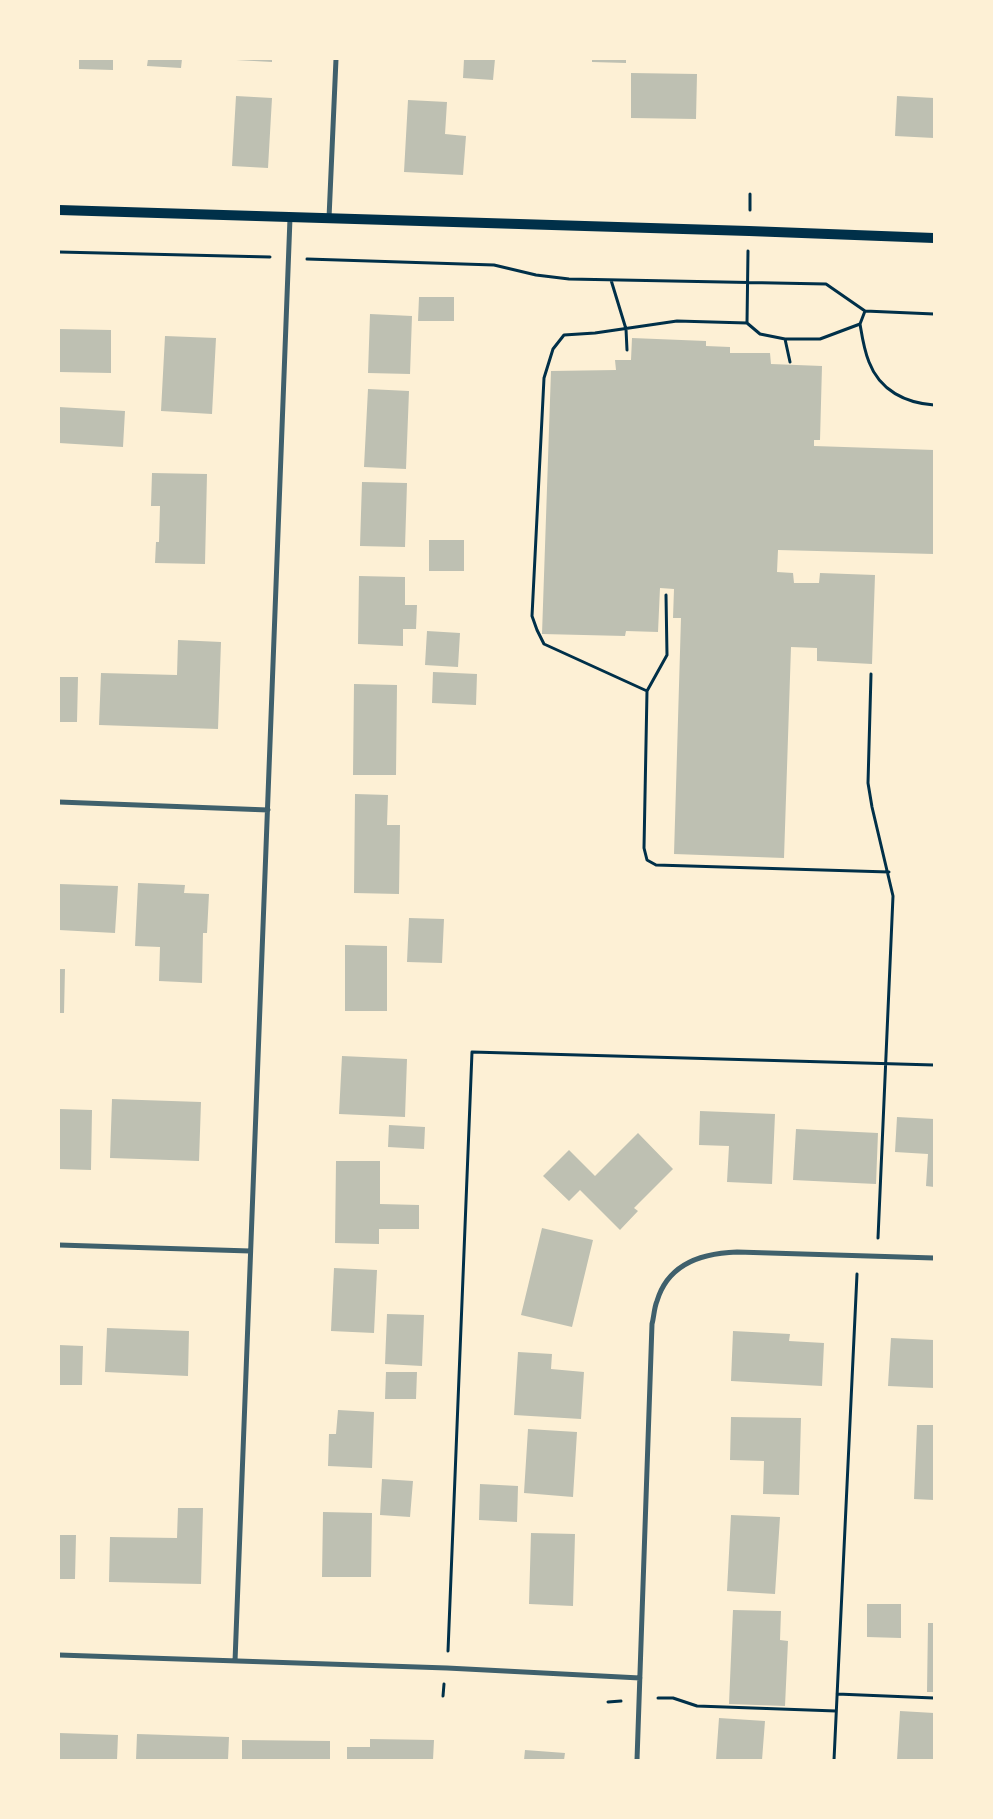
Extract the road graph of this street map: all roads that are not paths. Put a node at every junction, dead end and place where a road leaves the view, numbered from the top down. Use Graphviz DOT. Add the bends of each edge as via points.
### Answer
graph roads {
  1 [pos="336,59"];
  2 [pos="59,210"];
  3 [pos="290,218"];
  4 [pos="329,218"];
  5 [pos="934,238"];
  6 [pos="59,802"];
  7 [pos="268,810"];
  8 [pos="59,1245"];
  9 [pos="250,1252"];
  10 [pos="934,1258"];
  11 [pos="59,1654"];
  12 [pos="235,1661"];
  13 [pos="640,1678"];
  14 [pos="637,1760"];
  1 -- 4 [label="street"];
  2 -- 3 [label="main road"];
  3 -- 4 [label="main road"];
  3 -- 7 [label="street"];
  4 -- 5 [label="main road"];
  6 -- 7 [label="street"];
  7 -- 9 [label="street"];
  8 -- 9 [label="street"];
  9 -- 12 [label="street"];
  10 -- 13 [label="street" via="718,1252 695,1259 675,1272 663,1287 652,1324"];
  11 -- 12 [label="street"];
  12 -- 13 [label="street"];
  13 -- 14 [label="street"];
}
